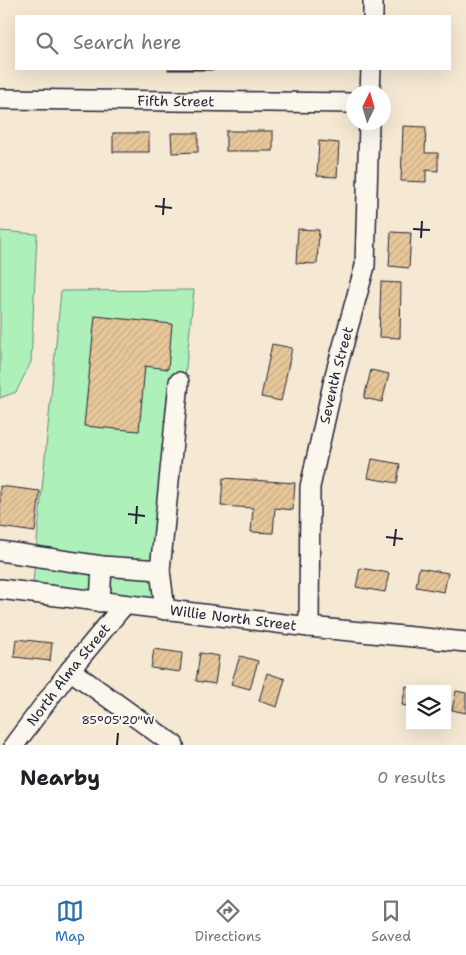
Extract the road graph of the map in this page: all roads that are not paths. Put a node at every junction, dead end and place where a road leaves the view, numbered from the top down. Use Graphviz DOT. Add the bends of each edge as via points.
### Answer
graph roads {
  1 [pos="374,0"];
  2 [pos="373,15"];
  3 [pos="371,70"];
  4 [pos="370,85"];
  5 [pos="0,98"];
  6 [pos="346,103"];
  7 [pos="369,130"];
  8 [pos="179,382"];
  9 [pos="0,551"];
  10 [pos="102,566"];
  11 [pos="160,570"];
  12 [pos="0,589"];
  13 [pos="100,602"];
  14 [pos="124,605"];
  15 [pos="165,610"];
  16 [pos="309,627"];
  17 [pos="466,642"];
  18 [pos="70,670"];
  19 [pos="14,745"];
  20 [pos="174,745"];
  1 -- 2 [label="street"];
  3 -- 4 [label="street"];
  5 -- 6 [label="street, Fifth Street"];
  7 -- 16 [label="street, Seventh Street" via="365,266 335,375 310,487"];
  8 -- 11 [label="street"];
  9 -- 10 [label="street"];
  10 -- 11 [label="street"];
  10 -- 13 [label="street"];
  11 -- 15 [label="street"];
  12 -- 13 [label="street, Willie North Street"];
  13 -- 14 [label="street, Willie North Street"];
  14 -- 15 [label="street, Willie North Street"];
  14 -- 18 [label="street, North Alma Street"];
  15 -- 16 [label="street, Willie North Street"];
  16 -- 17 [label="street, Willie North Street"];
  18 -- 19 [label="street, North Alma Street"];
  18 -- 20 [label="street"];
}
